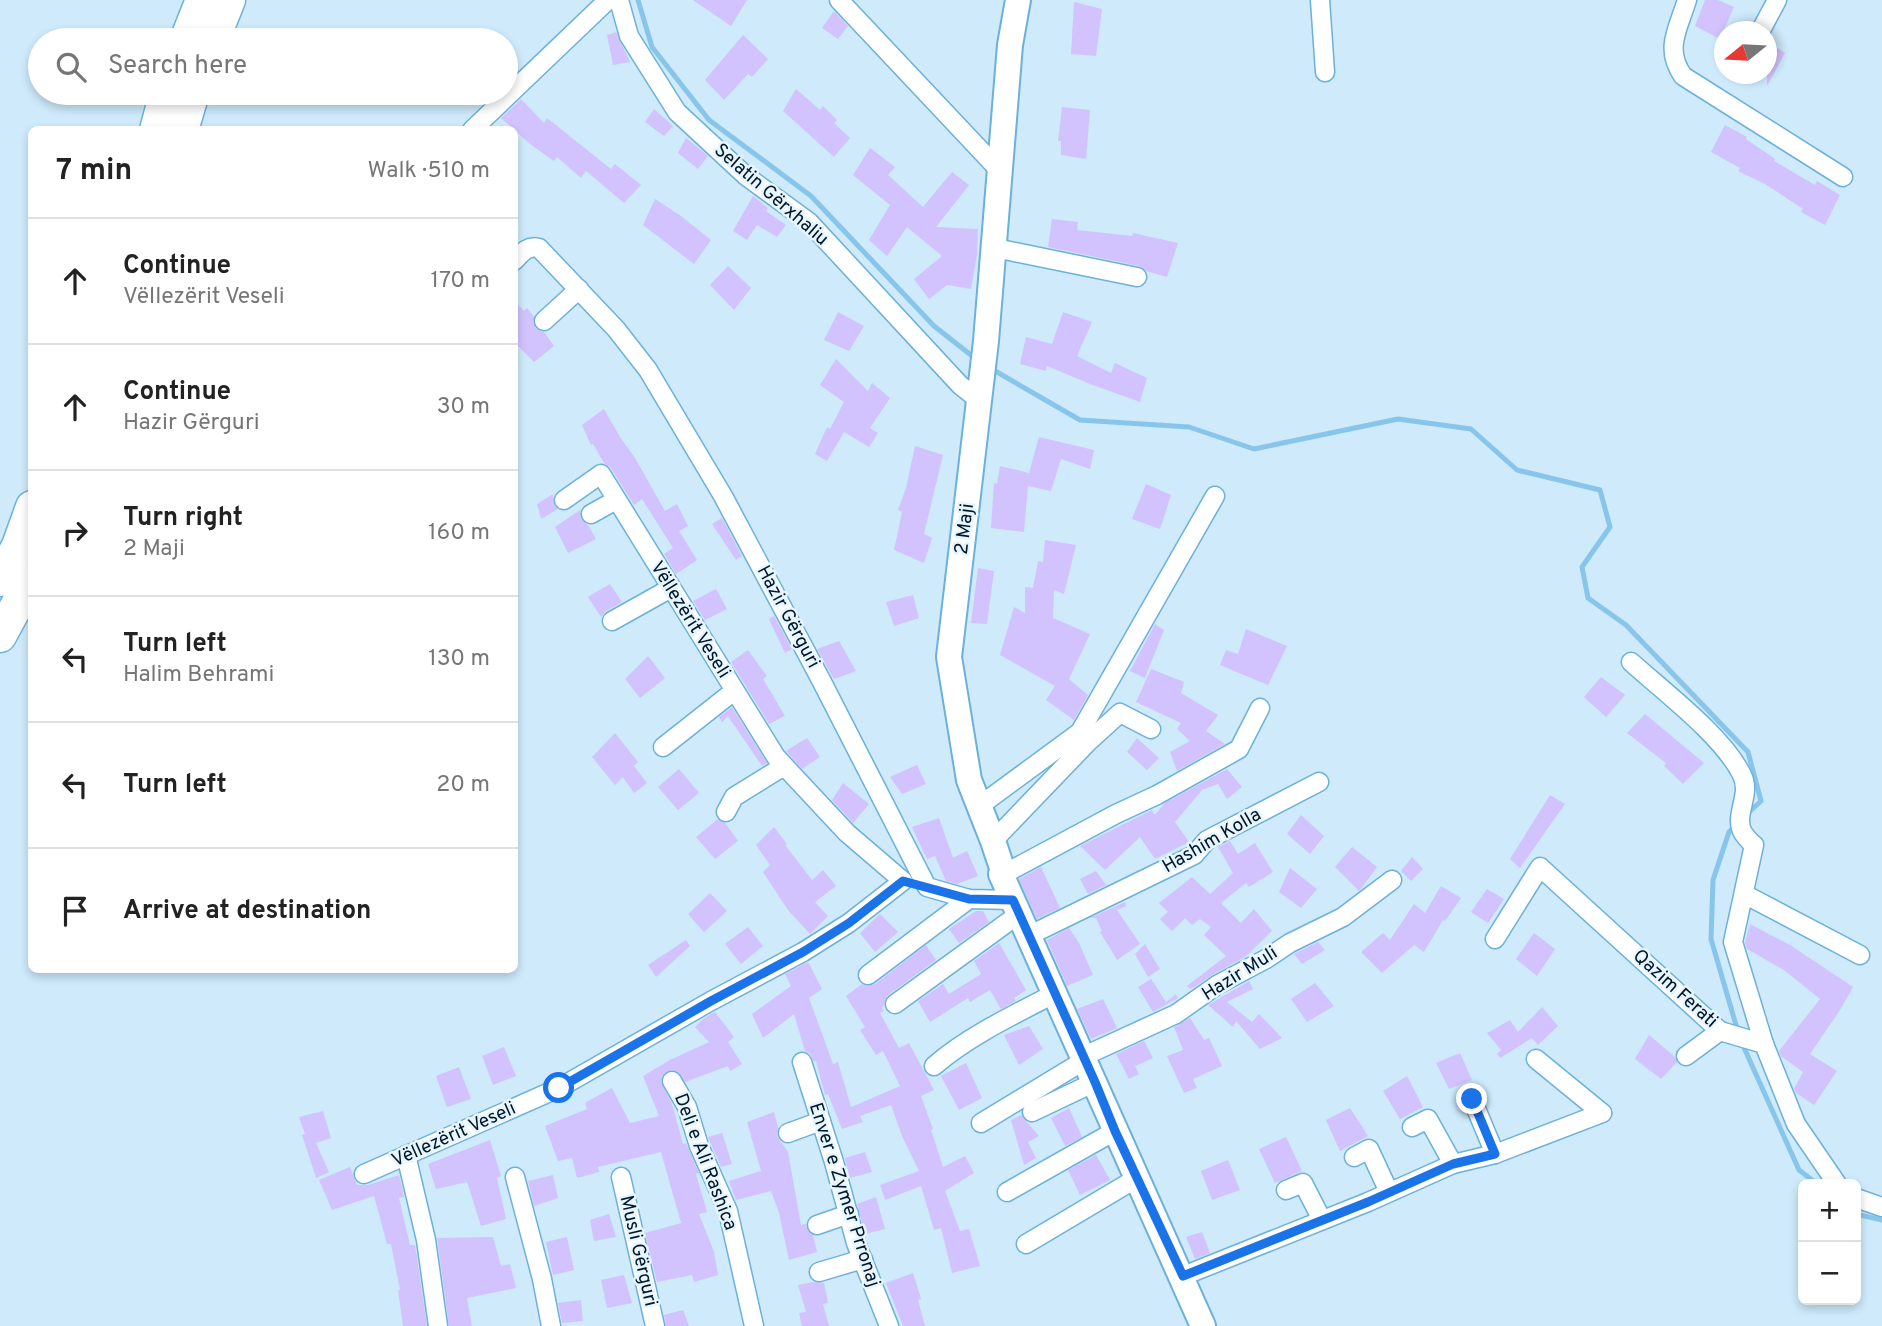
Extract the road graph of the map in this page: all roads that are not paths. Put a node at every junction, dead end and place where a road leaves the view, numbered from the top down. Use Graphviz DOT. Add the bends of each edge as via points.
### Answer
graph roads {
  1 [pos="202,0"];
  2 [pos="229,0"];
  3 [pos="608,0"];
  4 [pos="619,0"];
  5 [pos="839,0"];
  6 [pos="1018,0"];
  7 [pos="1320,0"];
  8 [pos="1687,0"];
  9 [pos="1777,0"];
  10 [pos="1766,21"];
  11 [pos="191,28"];
  12 [pos="218,28"];
  13 [pos="1325,72"];
  14 [pos="518,86"];
  15 [pos="163,105"];
  16 [pos="189,105"];
  17 [pos="498,105"];
  18 [pos="157,126"];
  19 [pos="183,126"];
  20 [pos="476,126"];
  21 [pos="1000,172"];
  22 [pos="1843,177"];
  23 [pos="995,248"];
  24 [pos="518,257"];
  25 [pos="1138,277"];
  26 [pos="579,289"];
  27 [pos="544,321"];
  28 [pos="980,391"];
  29 [pos="1215,496"];
  30 [pos="564,500"];
  31 [pos="616,500"];
  32 [pos="592,514"];
  33 [pos="28,518"];
  34 [pos="0,580"];
  35 [pos="28,584"];
  36 [pos="671,588"];
  37 [pos="612,621"];
  38 [pos="0,636"];
  39 [pos="1631,662"];
  40 [pos="734,691"];
  41 [pos="1261,708"];
  42 [pos="1151,729"];
  43 [pos="663,747"];
  44 [pos="784,766"];
  45 [pos="1319,782"];
  46 [pos="978,807"];
  47 [pos="726,812"];
  48 [pos="993,841"];
  49 [pos="1004,874"];
  50 [pos="1392,880"];
  51 [pos="903,881"];
  52 [pos="927,887"];
  53 [pos="1744,894"];
  54 [pos="969,899"];
  55 [pos="1021,916"];
  56 [pos="1495,939"];
  57 [pos="1860,955"];
  58 [pos="868,975"];
  59 [pos="1054,994"];
  60 [pos="895,1004"];
  61 [pos="1720,1031"];
  62 [pos="1764,1044"];
  63 [pos="1686,1056"];
  64 [pos="1536,1059"];
  65 [pos="802,1062"];
  66 [pos="934,1066"];
  67 [pos="1087,1067"];
  68 [pos="672,1081"];
  69 [pos="1472,1099"];
  70 [pos="1032,1112"];
  71 [pos="821,1121"];
  72 [pos="981,1123"];
  73 [pos="1412,1127"];
  74 [pos="1115,1131"];
  75 [pos="788,1133"];
  76 [pos="1495,1154"];
  77 [pos="407,1155"];
  78 [pos="1354,1157"];
  79 [pos="1453,1164"];
  80 [pos="364,1174"];
  81 [pos="515,1177"];
  82 [pos="621,1177"];
  83 [pos="1138,1178"];
  84 [pos="1834,1179"];
  85 [pos="1286,1190"];
  86 [pos="1007,1192"];
  87 [pos="1389,1192"];
  88 [pos="1861,1200"];
  89 [pos="1882,1207"];
  90 [pos="849,1214"];
  91 [pos="1322,1220"];
  92 [pos="817,1225"];
  93 [pos="1026,1244"];
  94 [pos="863,1259"];
  95 [pos="818,1272"];
  96 [pos="1183,1276"];
  97 [pos="438,1326"];
  98 [pos="551,1326"];
  99 [pos="655,1326"];
  100 [pos="754,1326"];
  101 [pos="889,1326"];
  102 [pos="1203,1326"];
  1 -- 11 [label="highway"];
  2 -- 12 [label="highway"];
  3 -- 14 [label="street"];
  4 -- 28 [label="street, Selatin Gërxhaliu" via="629,36 677,112 746,176 809,222 960,385"];
  5 -- 21 [label="street"];
  6 -- 21 [label="street, 2 Maji"];
  7 -- 13 [label="street"];
  8 -- 22 [label="street" via="1672,52 1683,76"];
  9 -- 10 [label="street"];
  15 -- 18 [label="highway"];
  16 -- 19 [label="highway"];
  17 -- 20 [label="street"];
  21 -- 23 [label="street, 2 Maji"];
  23 -- 25 [label="street"];
  23 -- 28 [label="street, 2 Maji"];
  24 -- 26 [label="street, Hazir Gërguri" via="525,249 539,248"];
  26 -- 27 [label="street"];
  26 -- 52 [label="street, Hazir Gërguri" via="648,370 723,496"];
  28 -- 46 [label="street, 2 Maji" via="948,657 968,780"];
  29 -- 46 [label="street" via="1080,732"];
  30 -- 31 [label="street, Vëllezërit Veseli" via="601,474"];
  31 -- 32 [label="street"];
  31 -- 36 [label="street, Vëllezërit Veseli"];
  33 -- 34 [label="highway"];
  35 -- 38 [label="highway"];
  36 -- 37 [label="street"];
  36 -- 40 [label="street, Vëllezërit Veseli"];
  39 -- 53 [label="street" via="1721,744 1743,776 1747,793 1742,832 1754,845"];
  40 -- 43 [label="street"];
  40 -- 44 [label="street, Vëllezërit Veseli"];
  41 -- 49 [label="street" via="1239,749"];
  42 -- 48 [label="street" via="1120,713"];
  44 -- 47 [label="street" via="734,797"];
  44 -- 51 [label="street, Vëllezërit Veseli" via="847,833"];
  45 -- 55 [label="street, Hashim Kolla" via="1208,840 1194,855"];
  46 -- 48 [label="street, 2 Maji"];
  48 -- 49 [label="street, 2 Maji"];
  49 -- 55 [label="street, 2 Maji"];
  50 -- 67 [label="street, Hazir Muli" via="1343,917 1217,985"];
  51 -- 52 [label="street, Vëllezërit Veseli"];
  51 -- 77 [label="street, Vëllezërit Veseli" via="803,952 559,1088"];
  52 -- 54 [label="street"];
  53 -- 57 [label="street"];
  53 -- 62 [label="street" via="1733,942"];
  54 -- 55 [label="street"];
  54 -- 58 [label="street"];
  55 -- 59 [label="street, 2 Maji"];
  55 -- 60 [label="street, Hashim Kolla"];
  56 -- 61 [label="street, Qazim Ferati" via="1540,867"];
  59 -- 66 [label="street"];
  59 -- 67 [label="street, 2 Maji"];
  61 -- 62 [label="street, Qazim Ferati"];
  61 -- 63 [label="street"];
  62 -- 84 [label="street" via="1796,1124"];
  64 -- 76 [label="street" via="1602,1113"];
  65 -- 71 [label="street, Enver e Zymer Prronaj"];
  67 -- 70 [label="street"];
  67 -- 72 [label="street"];
  67 -- 74 [label="street, 2 Maji"];
  68 -- 100 [label="street, Deli e Ali Rashica" via="729,1211"];
  69 -- 76 [label="street"];
  71 -- 75 [label="street"];
  71 -- 90 [label="street, Enver e Zymer Prronaj"];
  73 -- 79 [label="street" via="1428,1119"];
  74 -- 83 [label="street, 2 Maji"];
  74 -- 86 [label="street"];
  76 -- 79 [label="street"];
  77 -- 80 [label="street, Vëllezërit Veseli"];
  77 -- 97 [label="street" via="426,1240"];
  78 -- 87 [label="street" via="1369,1149"];
  79 -- 87 [label="street"];
  81 -- 98 [label="street"];
  82 -- 99 [label="street, Musli Gërguri"];
  83 -- 93 [label="street"];
  83 -- 96 [label="street, 2 Maji"];
  85 -- 91 [label="street" via="1303,1183"];
  87 -- 91 [label="street"];
  88 -- 89 [label="street"];
  90 -- 92 [label="street"];
  90 -- 94 [label="street, Enver e Zymer Prronaj"];
  91 -- 96 [label="street"];
  94 -- 95 [label="street"];
  94 -- 101 [label="street, Enver e Zymer Prronaj"];
  96 -- 102 [label="street, 2 Maji"];
}
